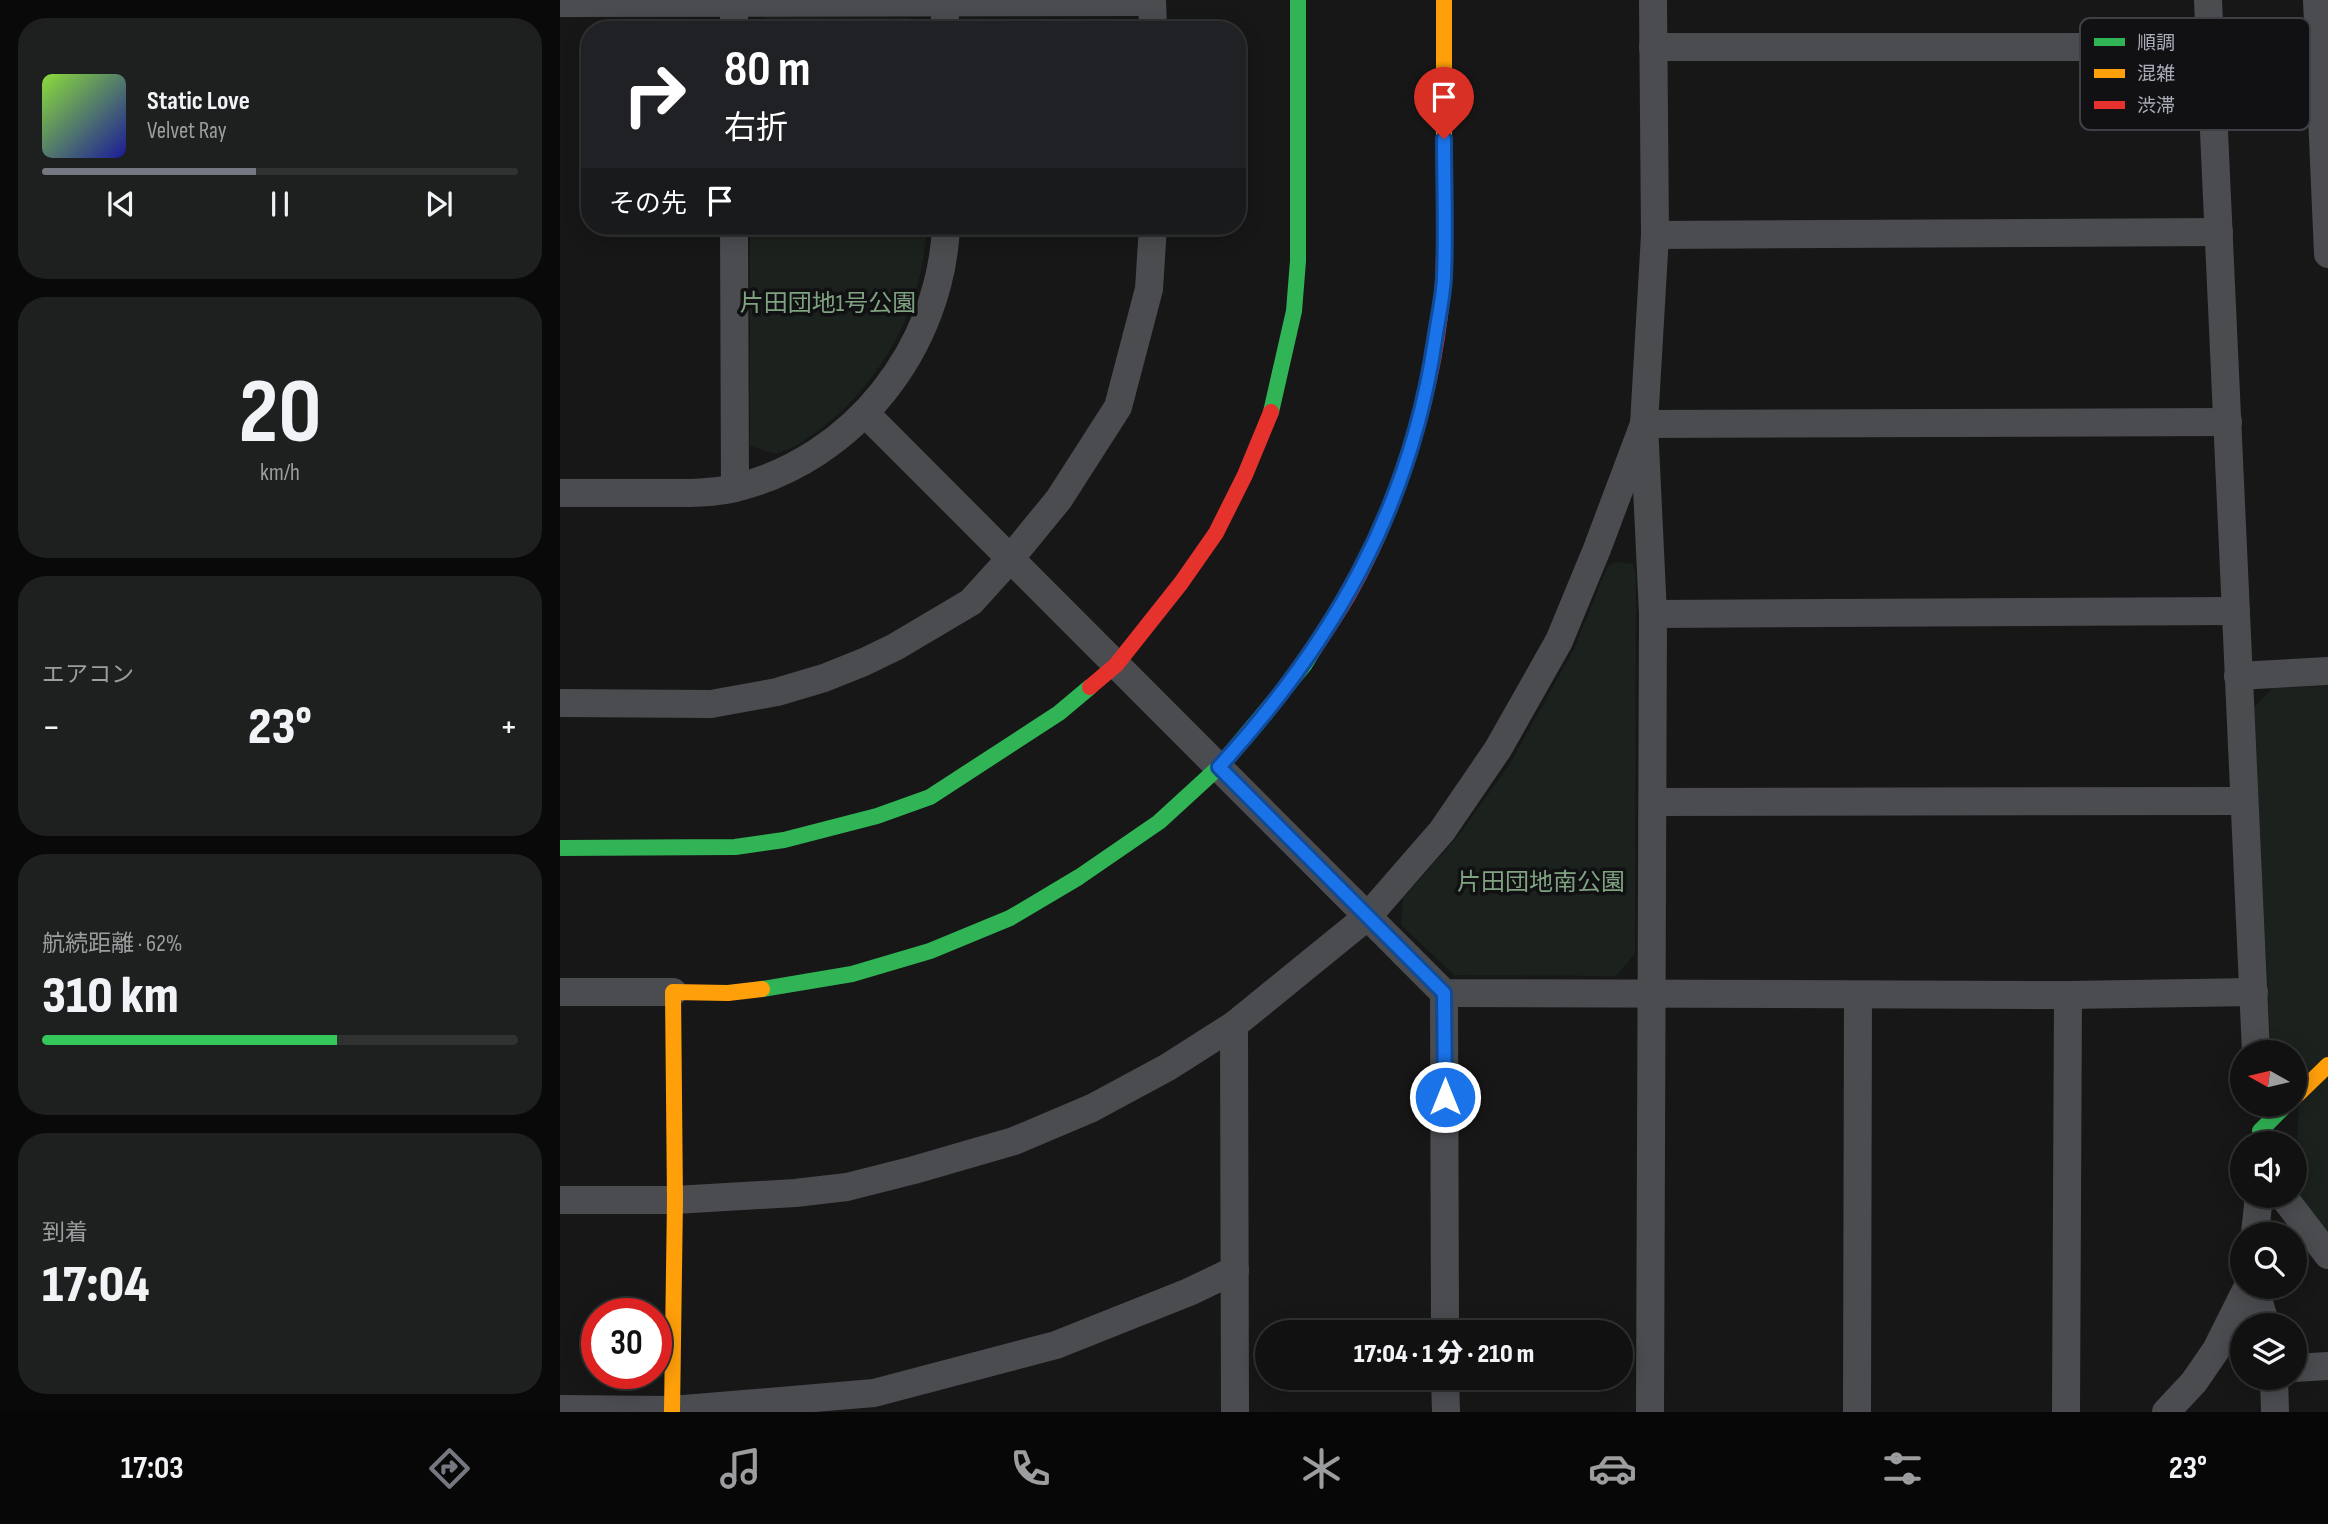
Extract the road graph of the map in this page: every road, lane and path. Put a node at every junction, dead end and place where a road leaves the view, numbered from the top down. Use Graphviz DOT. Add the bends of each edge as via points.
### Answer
graph roads {
  1 [pos="1298,0"];
  2 [pos="1444,0"];
  3 [pos="1653,0"];
  4 [pos="2208,0"];
  5 [pos="2317,0"];
  6 [pos="560,3"];
  7 [pos="1152,11"];
  8 [pos="734,16"];
  9 [pos="945,16"];
  10 [pos="2209,18"];
  11 [pos="1653,47"];
  12 [pos="2080,47"];
  13 [pos="2215,130"];
  14 [pos="2219,232"];
  15 [pos="734,235"];
  16 [pos="945,235"];
  17 [pos="1152,235"];
  18 [pos="1655,235"];
  19 [pos="2328,254"];
  20 [pos="865,413"];
  21 [pos="2228,422"];
  22 [pos="1644,424"];
  23 [pos="735,488"];
  24 [pos="560,493"];
  25 [pos="1010,559"];
  26 [pos="2236,611"];
  27 [pos="1653,614"];
  28 [pos="1116,666"];
  29 [pos="2328,671"];
  30 [pos="2238,676"];
  31 [pos="560,703"];
  32 [pos="1219,767"];
  33 [pos="2244,801"];
  34 [pos="1653,802"];
  35 [pos="560,848"];
  36 [pos="1368,916"];
  37 [pos="560,992"];
  38 [pos="673,992"];
  39 [pos="2254,992"];
  40 [pos="1444,993"];
  41 [pos="1652,994"];
  42 [pos="1858,995"];
  43 [pos="2068,995"];
  44 [pos="1234,1025"];
  45 [pos="2256,1040"];
  46 [pos="2328,1065"];
  47 [pos="2307,1085"];
  48 [pos="560,1200"];
  49 [pos="675,1200"];
  50 [pos="2292,1208"];
  51 [pos="2328,1255"];
  52 [pos="1236,1270"];
  53 [pos="2242,1299"];
  54 [pos="1445,1320"];
  55 [pos="2328,1366"];
  56 [pos="2307,1367"];
  57 [pos="1446,1390"];
  58 [pos="2274,1390"];
  59 [pos="560,1409"];
  60 [pos="671,1411"];
  61 [pos="1235,1412"];
  62 [pos="1446,1412"];
  63 [pos="1650,1412"];
  64 [pos="1857,1412"];
  65 [pos="2066,1412"];
  66 [pos="2166,1412"];
  67 [pos="2275,1412"];
  1 -- 28 [label="street" via="1298,261 1294,311 1270,416 1216,533"];
  2 -- 32 [label="street" via="1444,279 1429,383 1412,448 1349,594 1305,664"];
  3 -- 11 [label="street"];
  4 -- 10 [label="street"];
  5 -- 19 [label="street"];
  6 -- 8 [label="street"];
  7 -- 9 [label="street"];
  8 -- 9 [label="street"];
  11 -- 12 [label="street"];
  11 -- 18 [label="street"];
  13 -- 14 [label="street"];
  14 -- 18 [label="street"];
  14 -- 21 [label="street"];
  15 -- 23 [label="street"];
  16 -- 20 [label="street" via="939,277 913,348"];
  17 -- 25 [label="street" via="1149,289 1118,407 1059,499"];
  18 -- 22 [label="street"];
  20 -- 23 [label="street" via="814,455"];
  20 -- 25 [label="street"];
  21 -- 22 [label="street"];
  21 -- 26 [label="street"];
  22 -- 27 [label="street"];
  22 -- 36 [label="street" via="1559,641 1499,749 1441,831"];
  23 -- 24 [label="street" via="704,493"];
  25 -- 28 [label="street"];
  25 -- 31 [label="street" via="971,602 895,647 824,678 711,704"];
  26 -- 27 [label="street"];
  26 -- 30 [label="street"];
  27 -- 34 [label="street"];
  28 -- 32 [label="street"];
  28 -- 35 [label="street" via="1059,713 975,769 930,797 877,817 736,847"];
  29 -- 30 [label="street"];
  30 -- 33 [label="street"];
  32 -- 36 [label="street"];
  32 -- 38 [label="street" via="1159,822 1079,877 1010,918 930,951 800,984 728,993"];
  33 -- 34 [label="street"];
  33 -- 39 [label="street"];
  34 -- 41 [label="street"];
  36 -- 40 [label="street"];
  36 -- 44 [label="street"];
  37 -- 38 [label="street"];
  38 -- 49 [label="street"];
  39 -- 43 [label="street"];
  39 -- 45 [label="street"];
  40 -- 41 [label="street"];
  40 -- 54 [label="street"];
  41 -- 42 [label="street"];
  41 -- 63 [label="street"];
  42 -- 43 [label="street"];
  42 -- 64 [label="street"];
  43 -- 65 [label="street"];
  44 -- 49 [label="street" via="1168,1068 1092,1108 1014,1141 847,1187"];
  44 -- 52 [label="street"];
  46 -- 47 [label="street"];
  48 -- 49 [label="street"];
  49 -- 60 [label="street"];
  50 -- 51 [label="street"];
  52 -- 60 [label="street" via="1056,1345 874,1393"];
  52 -- 61 [label="street"];
  53 -- 66 [label="street" via="2216,1350"];
  55 -- 56 [label="street"];
  57 -- 62 [label="street"];
  58 -- 67 [label="street"];
  59 -- 60 [label="street"];
}
